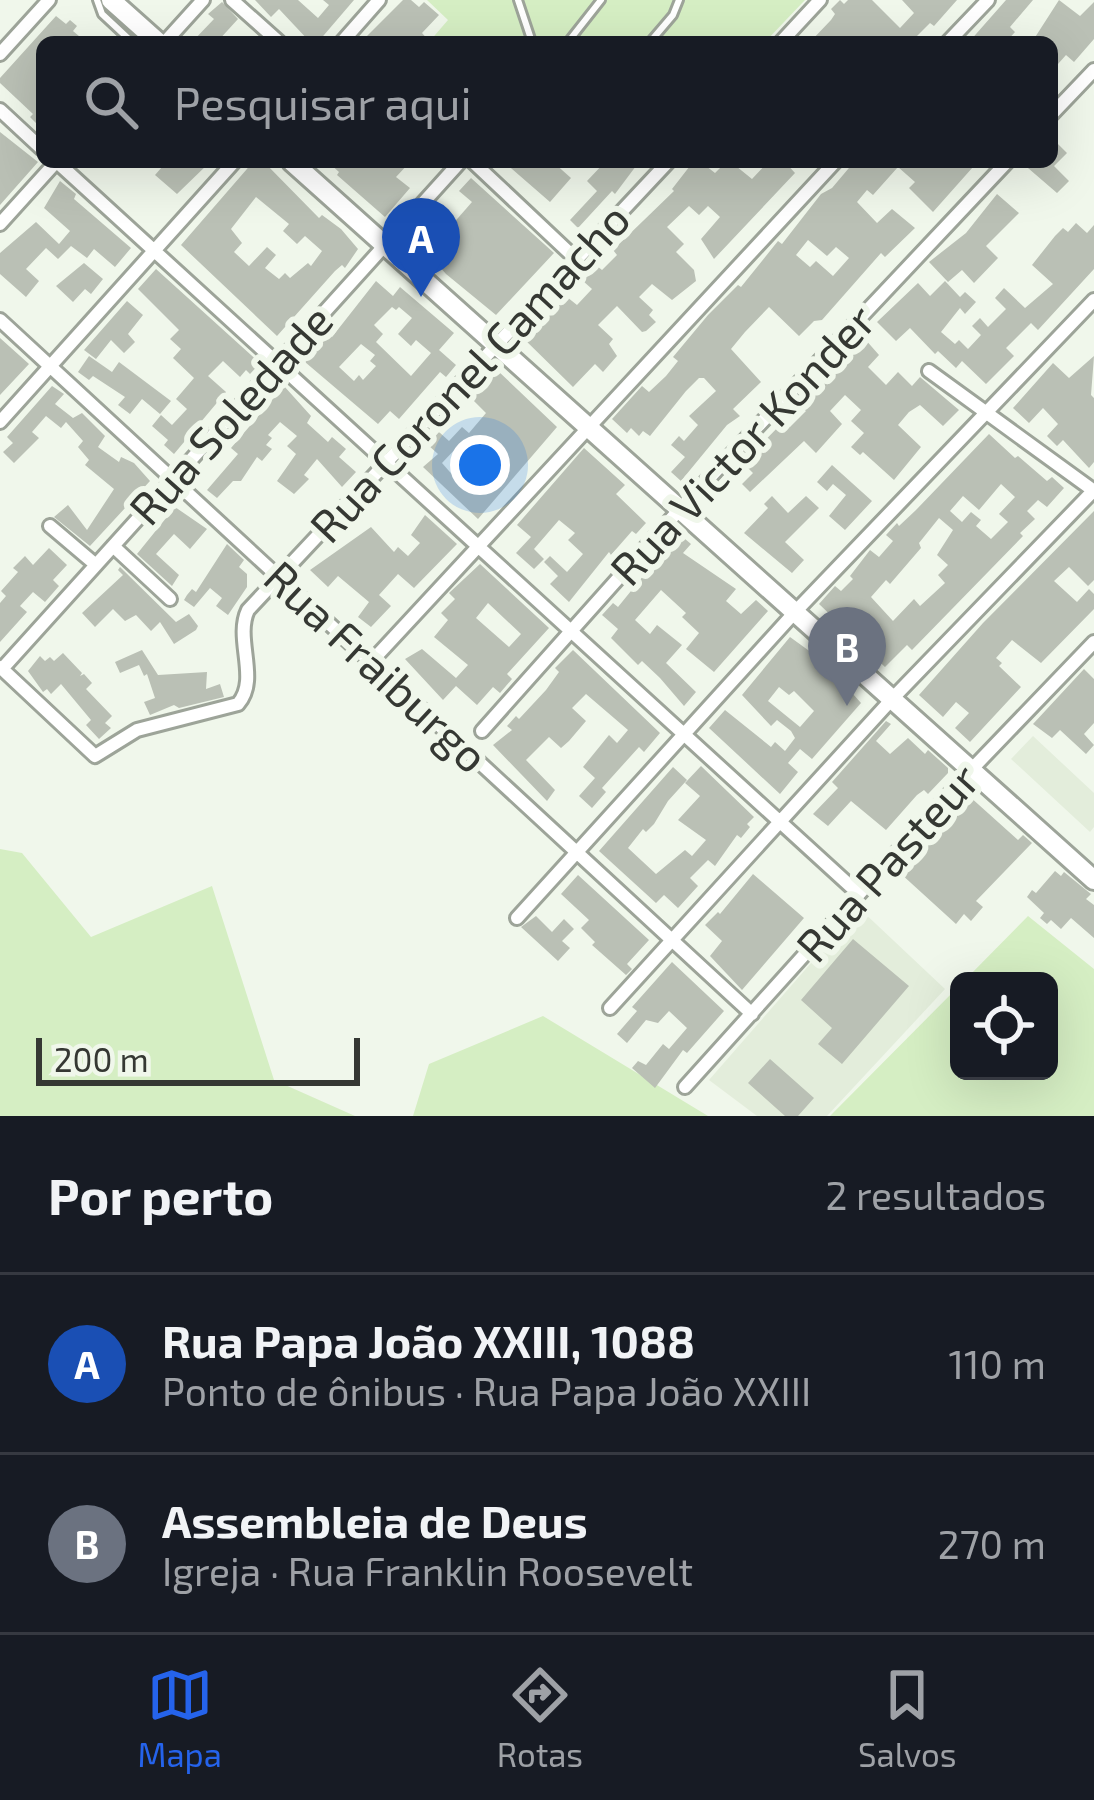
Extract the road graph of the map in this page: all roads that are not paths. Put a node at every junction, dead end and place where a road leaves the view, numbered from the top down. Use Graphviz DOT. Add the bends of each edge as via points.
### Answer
graph roads {
  1 [pos="49,0"];
  2 [pos="97,0"];
  3 [pos="111,0"];
  4 [pos="203,0"];
  5 [pos="232,0"];
  6 [pos="380,0"];
  7 [pos="518,0"];
  8 [pos="601,0"];
  9 [pos="679,0"];
  10 [pos="820,0"];
  11 [pos="988,0"];
  12 [pos="131,33"];
  13 [pos="167,36"];
  14 [pos="272,36"];
  15 [pos="348,36"];
  16 [pos="530,36"];
  17 [pos="573,36"];
  18 [pos="655,36"];
  19 [pos="787,36"];
  20 [pos="955,36"];
  21 [pos="0,54"];
  22 [pos="1094,70"];
  23 [pos="1058,108"];
  24 [pos="0,110"];
  25 [pos="36,143"];
  26 [pos="51,168"];
  27 [pos="63,168"];
  28 [pos="229,168"];
  29 [pos="299,168"];
  30 [pos="455,168"];
  31 [pos="479,168"];
  32 [pos="662,168"];
  33 [pos="830,168"];
  34 [pos="1001,168"];
  35 [pos="0,224"];
  36 [pos="385,245"];
  37 [pos="154,251"];
  38 [pos="576,259"];
  39 [pos="1094,300"];
  40 [pos="0,320"];
  41 [pos="496,344"];
  42 [pos="278,364"];
  43 [pos="50,366"];
  44 [pos="929,371"];
  45 [pos="986,413"];
  46 [pos="0,422"];
  47 [pos="587,426"];
  48 [pos="386,462"];
  49 [pos="173,480"];
  50 [pos="1094,490"];
  51 [pos="680,509"];
  52 [pos="50,526"];
  53 [pos="477,545"];
  54 [pos="112,547"];
  55 [pos="96,566"];
  56 [pos="278,576"];
  57 [pos="170,599"];
  58 [pos="795,612"];
  59 [pos="571,631"];
  60 [pos="1094,642"];
  61 [pos="1081,656"];
  62 [pos="370,662"];
  63 [pos="1094,667"];
  64 [pos="1,668"];
  65 [pos="892,700"];
  66 [pos="482,731"];
  67 [pos="684,734"];
  68 [pos="971,770"];
  69 [pos="780,822"];
  70 [pos="577,853"];
  71 [pos="1090,868"];
  72 [pos="859,894"];
  73 [pos="517,919"];
  74 [pos="672,940"];
  75 [pos="610,1008"];
  76 [pos="752,1013"];
  77 [pos="685,1087"];
  1 -- 21 [label="street"];
  2 -- 12 [label="lane" via="102,14"];
  3 -- 12 [label="main road"];
  4 -- 13 [label="street"];
  5 -- 14 [label="street"];
  6 -- 15 [label="street"];
  7 -- 16 [label="lane"];
  8 -- 17 [label="lane"];
  9 -- 18 [label="lane"];
  10 -- 19 [label="street"];
  11 -- 20 [label="street"];
  22 -- 23 [label="street"];
  24 -- 25 [label="street"];
  26 -- 35 [label="street"];
  27 -- 37 [label="street"];
  28 -- 37 [label="street"];
  29 -- 36 [label="main road"];
  30 -- 36 [label="street, Rua Soledade"];
  31 -- 38 [label="street"];
  32 -- 38 [label="street, Rua Coronel Camacho"];
  33 -- 47 [label="street"];
  34 -- 51 [label="street, Rua Victor Konder"];
  36 -- 41 [label="main road"];
  36 -- 42 [label="street, Rua Soledade"];
  37 -- 42 [label="street"];
  37 -- 43 [label="street"];
  38 -- 41 [label="street, Rua Coronel Camacho"];
  39 -- 45 [label="street"];
  40 -- 43 [label="street, Rua Fraiburgo"];
  41 -- 47 [label="main road"];
  41 -- 48 [label="street, Rua Coronel Camacho"];
  42 -- 48 [label="street"];
  42 -- 49 [label="street, Rua Soledade"];
  43 -- 46 [label="street"];
  43 -- 49 [label="street, Rua Fraiburgo"];
  44 -- 45 [label="street"];
  45 -- 50 [label="street"];
  45 -- 58 [label="street"];
  47 -- 51 [label="main road"];
  47 -- 53 [label="street"];
  48 -- 53 [label="street"];
  48 -- 56 [label="street, Rua Coronel Camacho"];
  49 -- 54 [label="street, Rua Soledade"];
  49 -- 56 [label="street, Rua Fraiburgo"];
  50 -- 65 [label="street"];
  51 -- 58 [label="main road"];
  51 -- 59 [label="street, Rua Victor Konder"];
  52 -- 55 [label="street"];
  53 -- 59 [label="street"];
  53 -- 62 [label="street"];
  54 -- 55 [label="street, Rua Soledade"];
  54 -- 57 [label="street"];
  55 -- 64 [label="street, Rua Soledade"];
  56 -- 62 [label="street, Rua Fraiburgo"];
  56 -- 64 [label="street, Rua Coronel Camacho" via="242,624 247,688 238,704 136,730 95,756"];
  58 -- 65 [label="main road"];
  58 -- 67 [label="street"];
  59 -- 66 [label="street, Rua Victor Konder"];
  59 -- 67 [label="street"];
  60 -- 61 [label="street, Rua Pasteur"];
  61 -- 63 [label="street"];
  61 -- 68 [label="street, Rua Pasteur"];
  62 -- 70 [label="street, Rua Fraiburgo"];
  65 -- 68 [label="main road"];
  65 -- 69 [label="street"];
  67 -- 69 [label="street"];
  67 -- 70 [label="street"];
  68 -- 71 [label="main road"];
  68 -- 72 [label="street, Rua Pasteur"];
  69 -- 72 [label="street"];
  69 -- 74 [label="street"];
  70 -- 73 [label="street"];
  70 -- 74 [label="street, Rua Fraiburgo"];
  72 -- 76 [label="street, Rua Pasteur"];
  74 -- 75 [label="street"];
  74 -- 76 [label="street, Rua Fraiburgo"];
  76 -- 77 [label="street, Rua Pasteur"];
}
